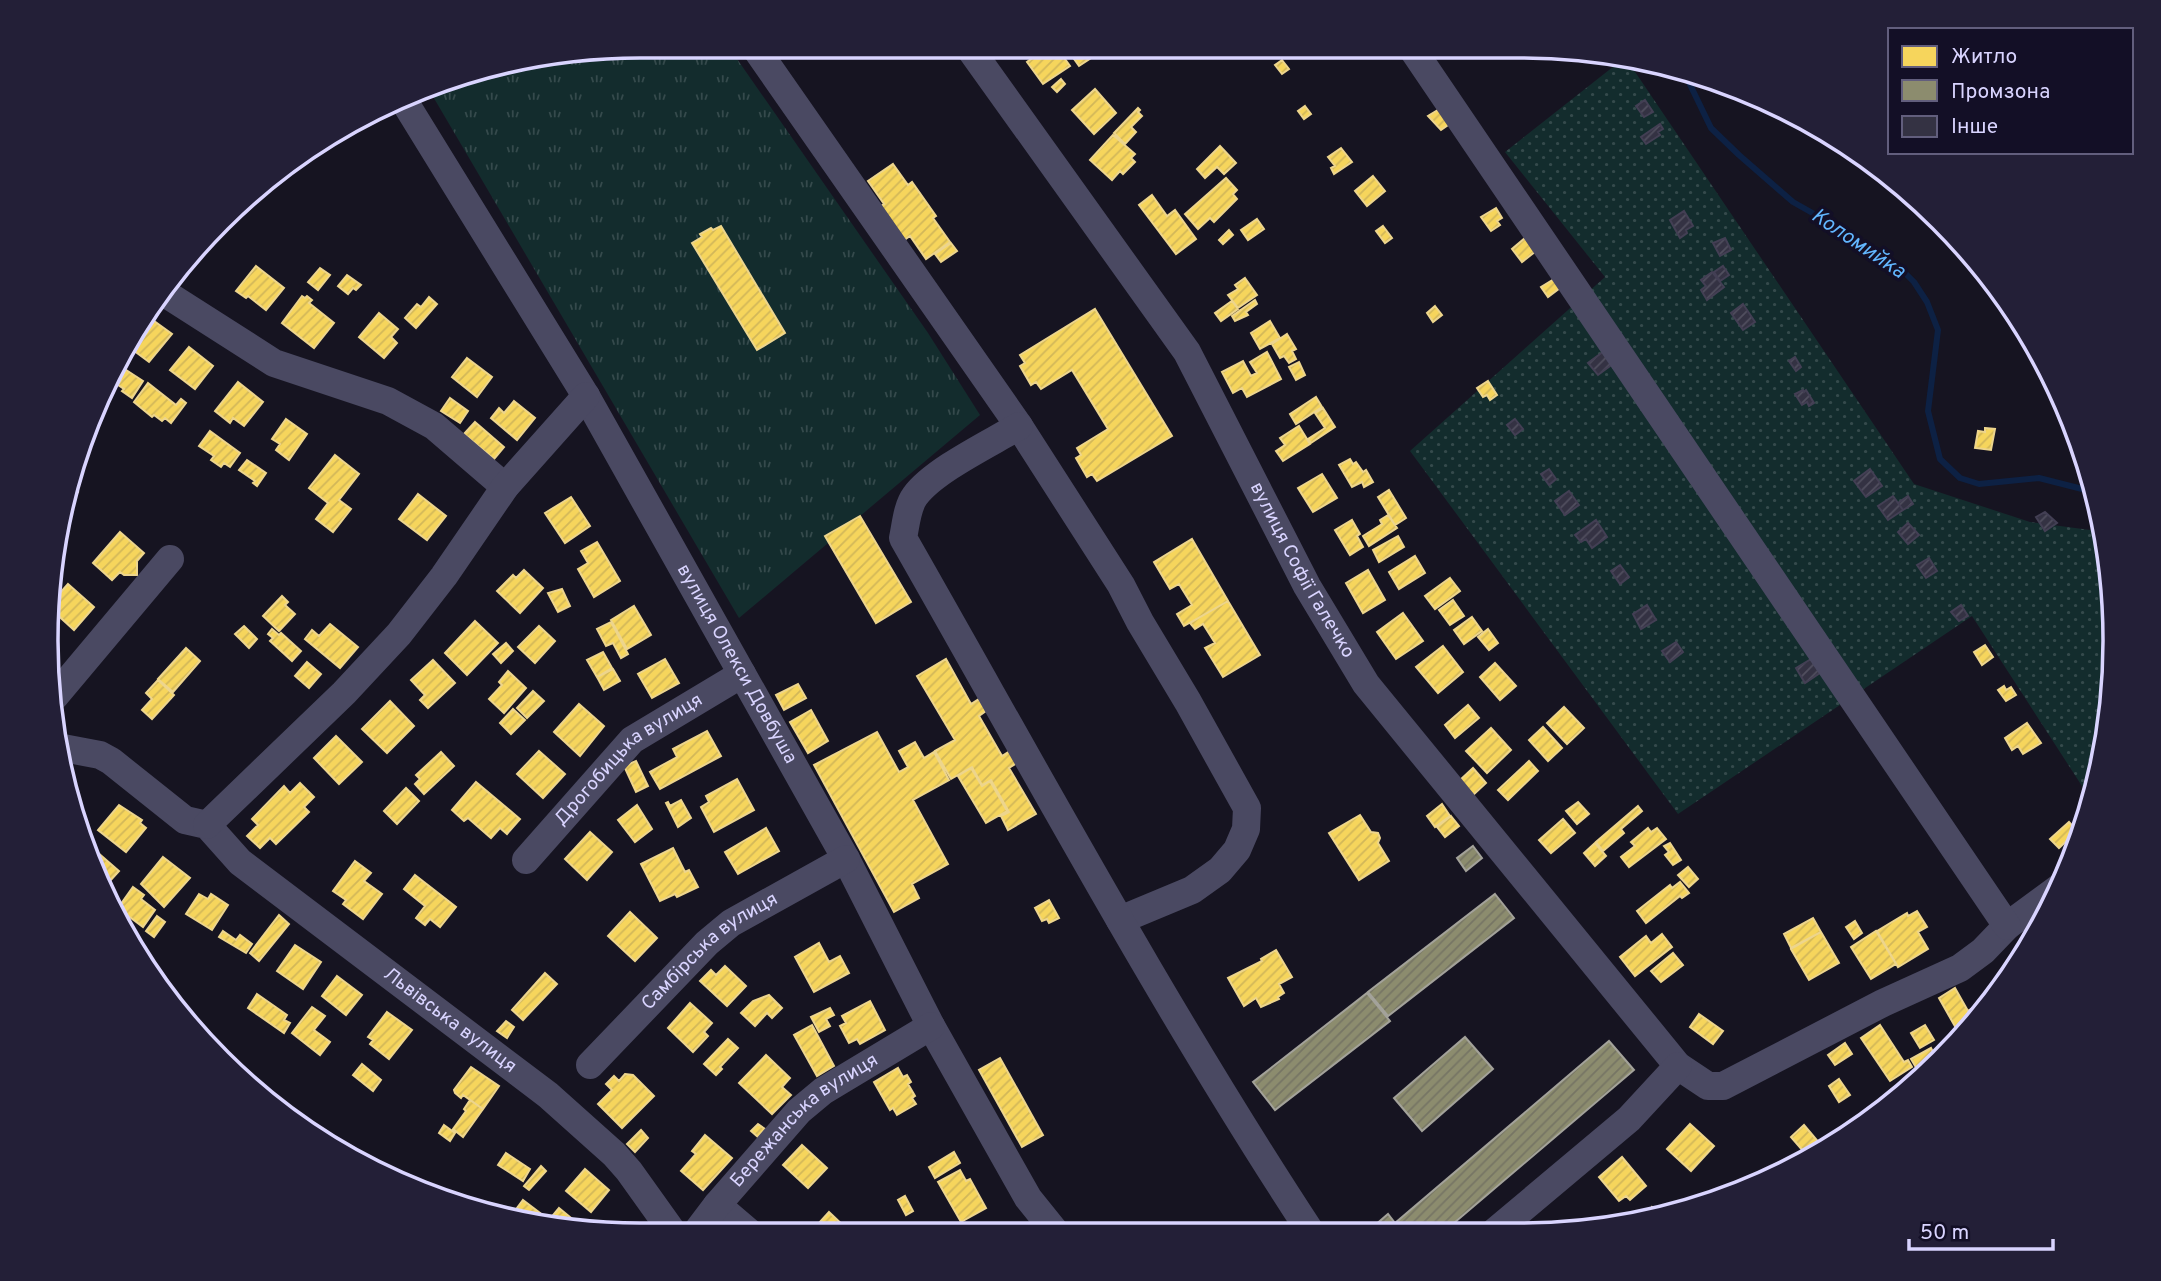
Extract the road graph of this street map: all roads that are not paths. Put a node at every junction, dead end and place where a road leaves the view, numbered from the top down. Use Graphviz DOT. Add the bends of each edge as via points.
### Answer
graph roads {
  1 [pos="762,58"];
  2 [pos="977,58"];
  3 [pos="1418,58"];
  4 [pos="407,107"];
  5 [pos="170,297"];
  6 [pos="586,396"];
  7 [pos="1019,426"];
  8 [pos="505,487"];
  9 [pos="170,559"];
  10 [pos="742,674"];
  11 [pos="60,690"];
  12 [pos="68,749"];
  13 [pos="207,825"];
  14 [pos="526,859"];
  15 [pos="846,859"];
  16 [pos="2042,900"];
  17 [pos="1121,920"];
  18 [pos="2007,926"];
  19 [pos="931,1026"];
  20 [pos="590,1065"];
  21 [pos="1678,1066"];
  22 [pos="717,1205"];
  23 [pos="666,1223"];
  24 [pos="703,1223"];
  25 [pos="738,1223"];
  26 [pos="1040,1223"];
  27 [pos="1305,1223"];
  28 [pos="1505,1223"];
  1 -- 7 [label="street"];
  2 -- 21 [label="street, вулиця Софії Галечко" via="1186,352 1307,586 1366,684"];
  3 -- 18 [label="street"];
  4 -- 6 [label="street, вулиця Олекси Довбуша"];
  5 -- 8 [label="street" via="274,363 388,401 429,423"];
  6 -- 8 [label="street"];
  6 -- 10 [label="street, вулиця Олекси Довбуша"];
  7 -- 17 [label="street" via="957,462 914,496 903,538"];
  7 -- 17 [label="street" via="1121,585 1247,808 1242,839 1220,870 1192,890"];
  8 -- 13 [label="street" via="399,635"];
  9 -- 11 [label="street"];
  10 -- 14 [label="street, Дрогобицька вулиця" via="632,740"];
  10 -- 15 [label="street, вулиця Олекси Довбуша"];
  12 -- 13 [label="street, Львівська вулиця" via="111,761 185,820"];
  13 -- 23 [label="street, Львівська вулиця" via="251,870 557,1103 622,1163"];
  15 -- 19 [label="street, вулиця Олекси Довбуша"];
  15 -- 20 [label="street, Самбірська вулиця" via="731,923"];
  16 -- 18 [label="street, вулиця Софії Галечко"];
  17 -- 27 [label="street"];
  18 -- 21 [label="street, вулиця Софії Галечко" via="1960,968 1723,1086 1708,1086"];
  19 -- 22 [label="street, Бережанська вулиця" via="823,1091 799,1111"];
  19 -- 26 [label="street, вулиця Олекси Довбуша"];
  21 -- 28 [label="street" via="1629,1119"];
  22 -- 24 [label="street, Бережанська вулиця"];
  22 -- 25 [label="street"];
}
